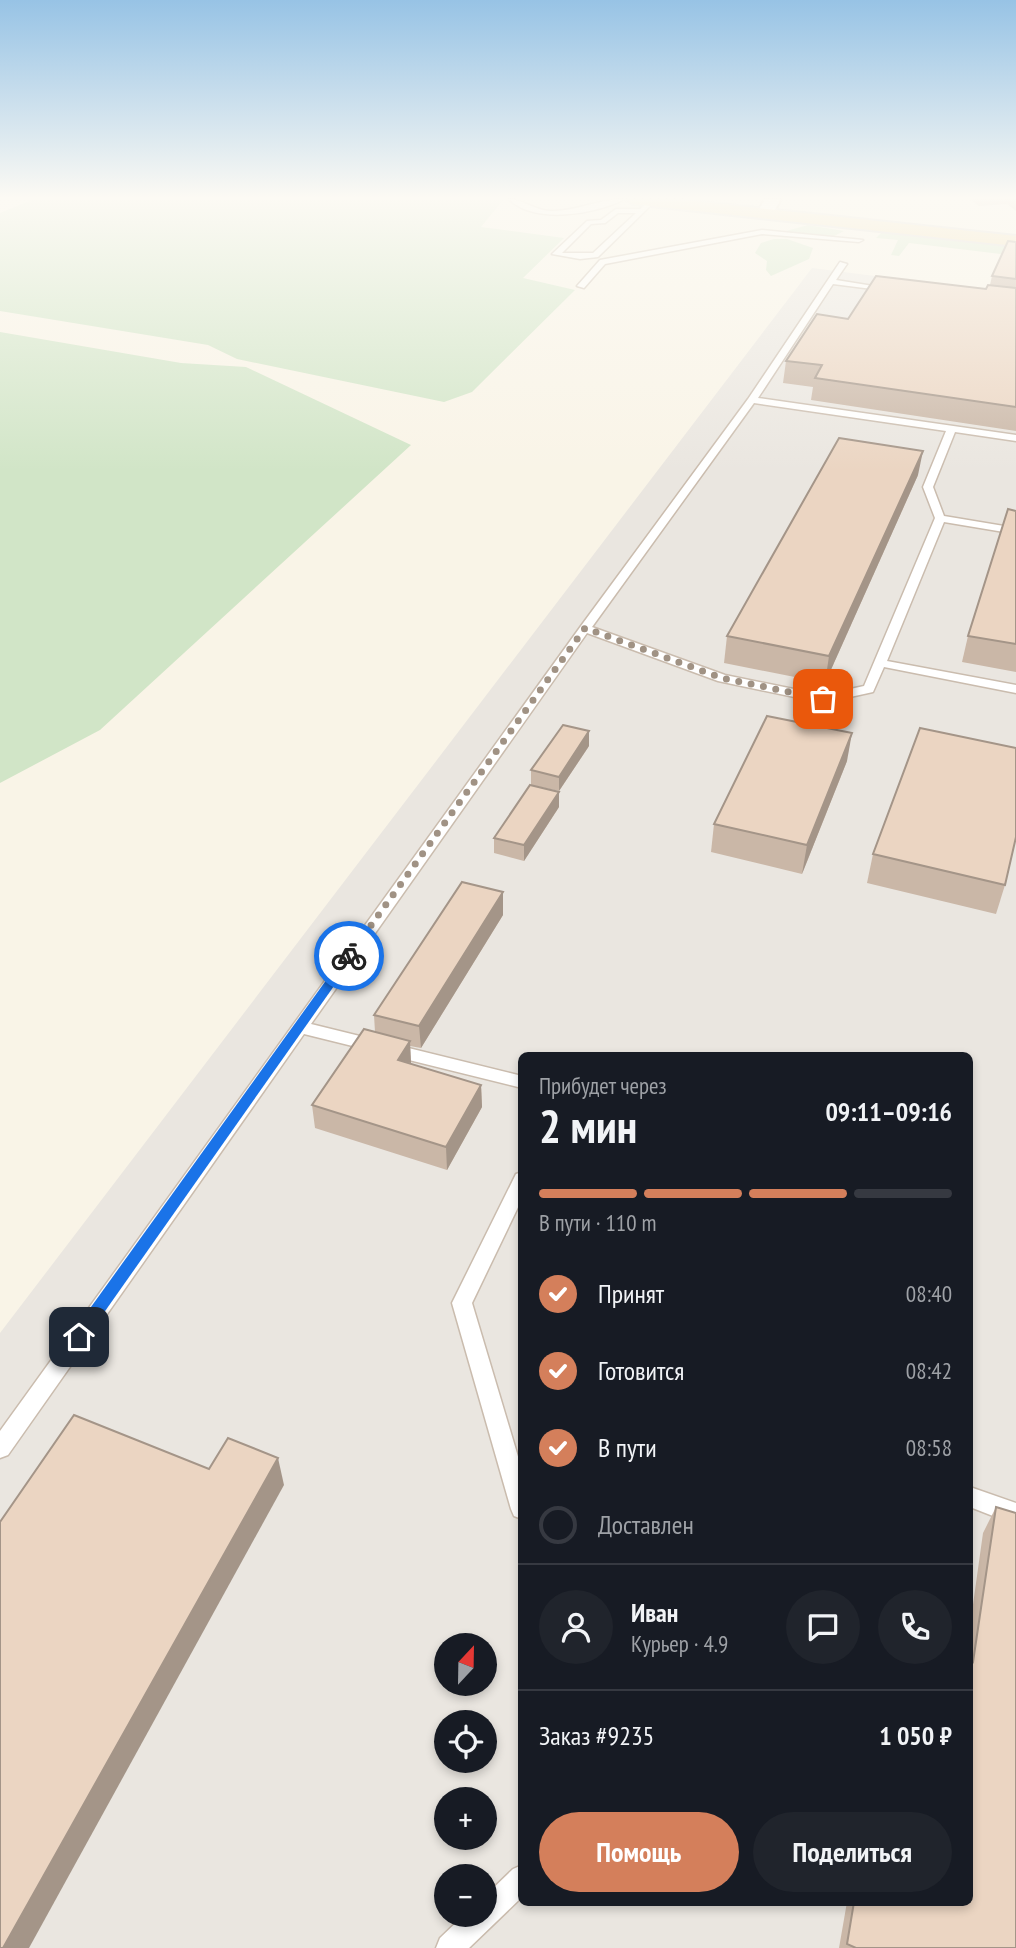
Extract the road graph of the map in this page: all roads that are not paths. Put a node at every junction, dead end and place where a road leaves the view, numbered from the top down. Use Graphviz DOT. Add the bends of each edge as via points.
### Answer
graph roads {
  1 [pos="827,290"];
  2 [pos="752,400"];
  3 [pos="951,429"];
  4 [pos="1016,438"];
  5 [pos="940,518"];
  6 [pos="1016,531"];
  7 [pos="585,628"];
  8 [pos="880,663"];
  9 [pos="1016,689"];
  10 [pos="299,1027"];
  11 [pos="518,1081"];
  12 [pos="518,1188"];
  13 [pos="0,1448"];
  14 [pos="518,1495"];
  15 [pos="973,1498"];
  16 [pos="1016,1514"];
  17 [pos="518,1882"];
  18 [pos="497,1902"];
  19 [pos="471,1927"];
  20 [pos="450,1948"];
  1 -- 2 [label="lane"];
  2 -- 3 [label="lane"];
  2 -- 7 [label="lane"];
  3 -- 4 [label="lane"];
  3 -- 5 [label="lane" via="928,487"];
  5 -- 6 [label="lane"];
  5 -- 8 [label="lane"];
  7 -- 8 [label="lane" via="722,678 823,699 869,689"];
  7 -- 10 [label="lane"];
  8 -- 9 [label="lane"];
  10 -- 11 [label="lane"];
  10 -- 13 [label="lane"];
  12 -- 14 [label="lane" via="462,1303"];
  15 -- 16 [label="lane"];
  17 -- 18 [label="lane"];
  19 -- 20 [label="lane"];
}
